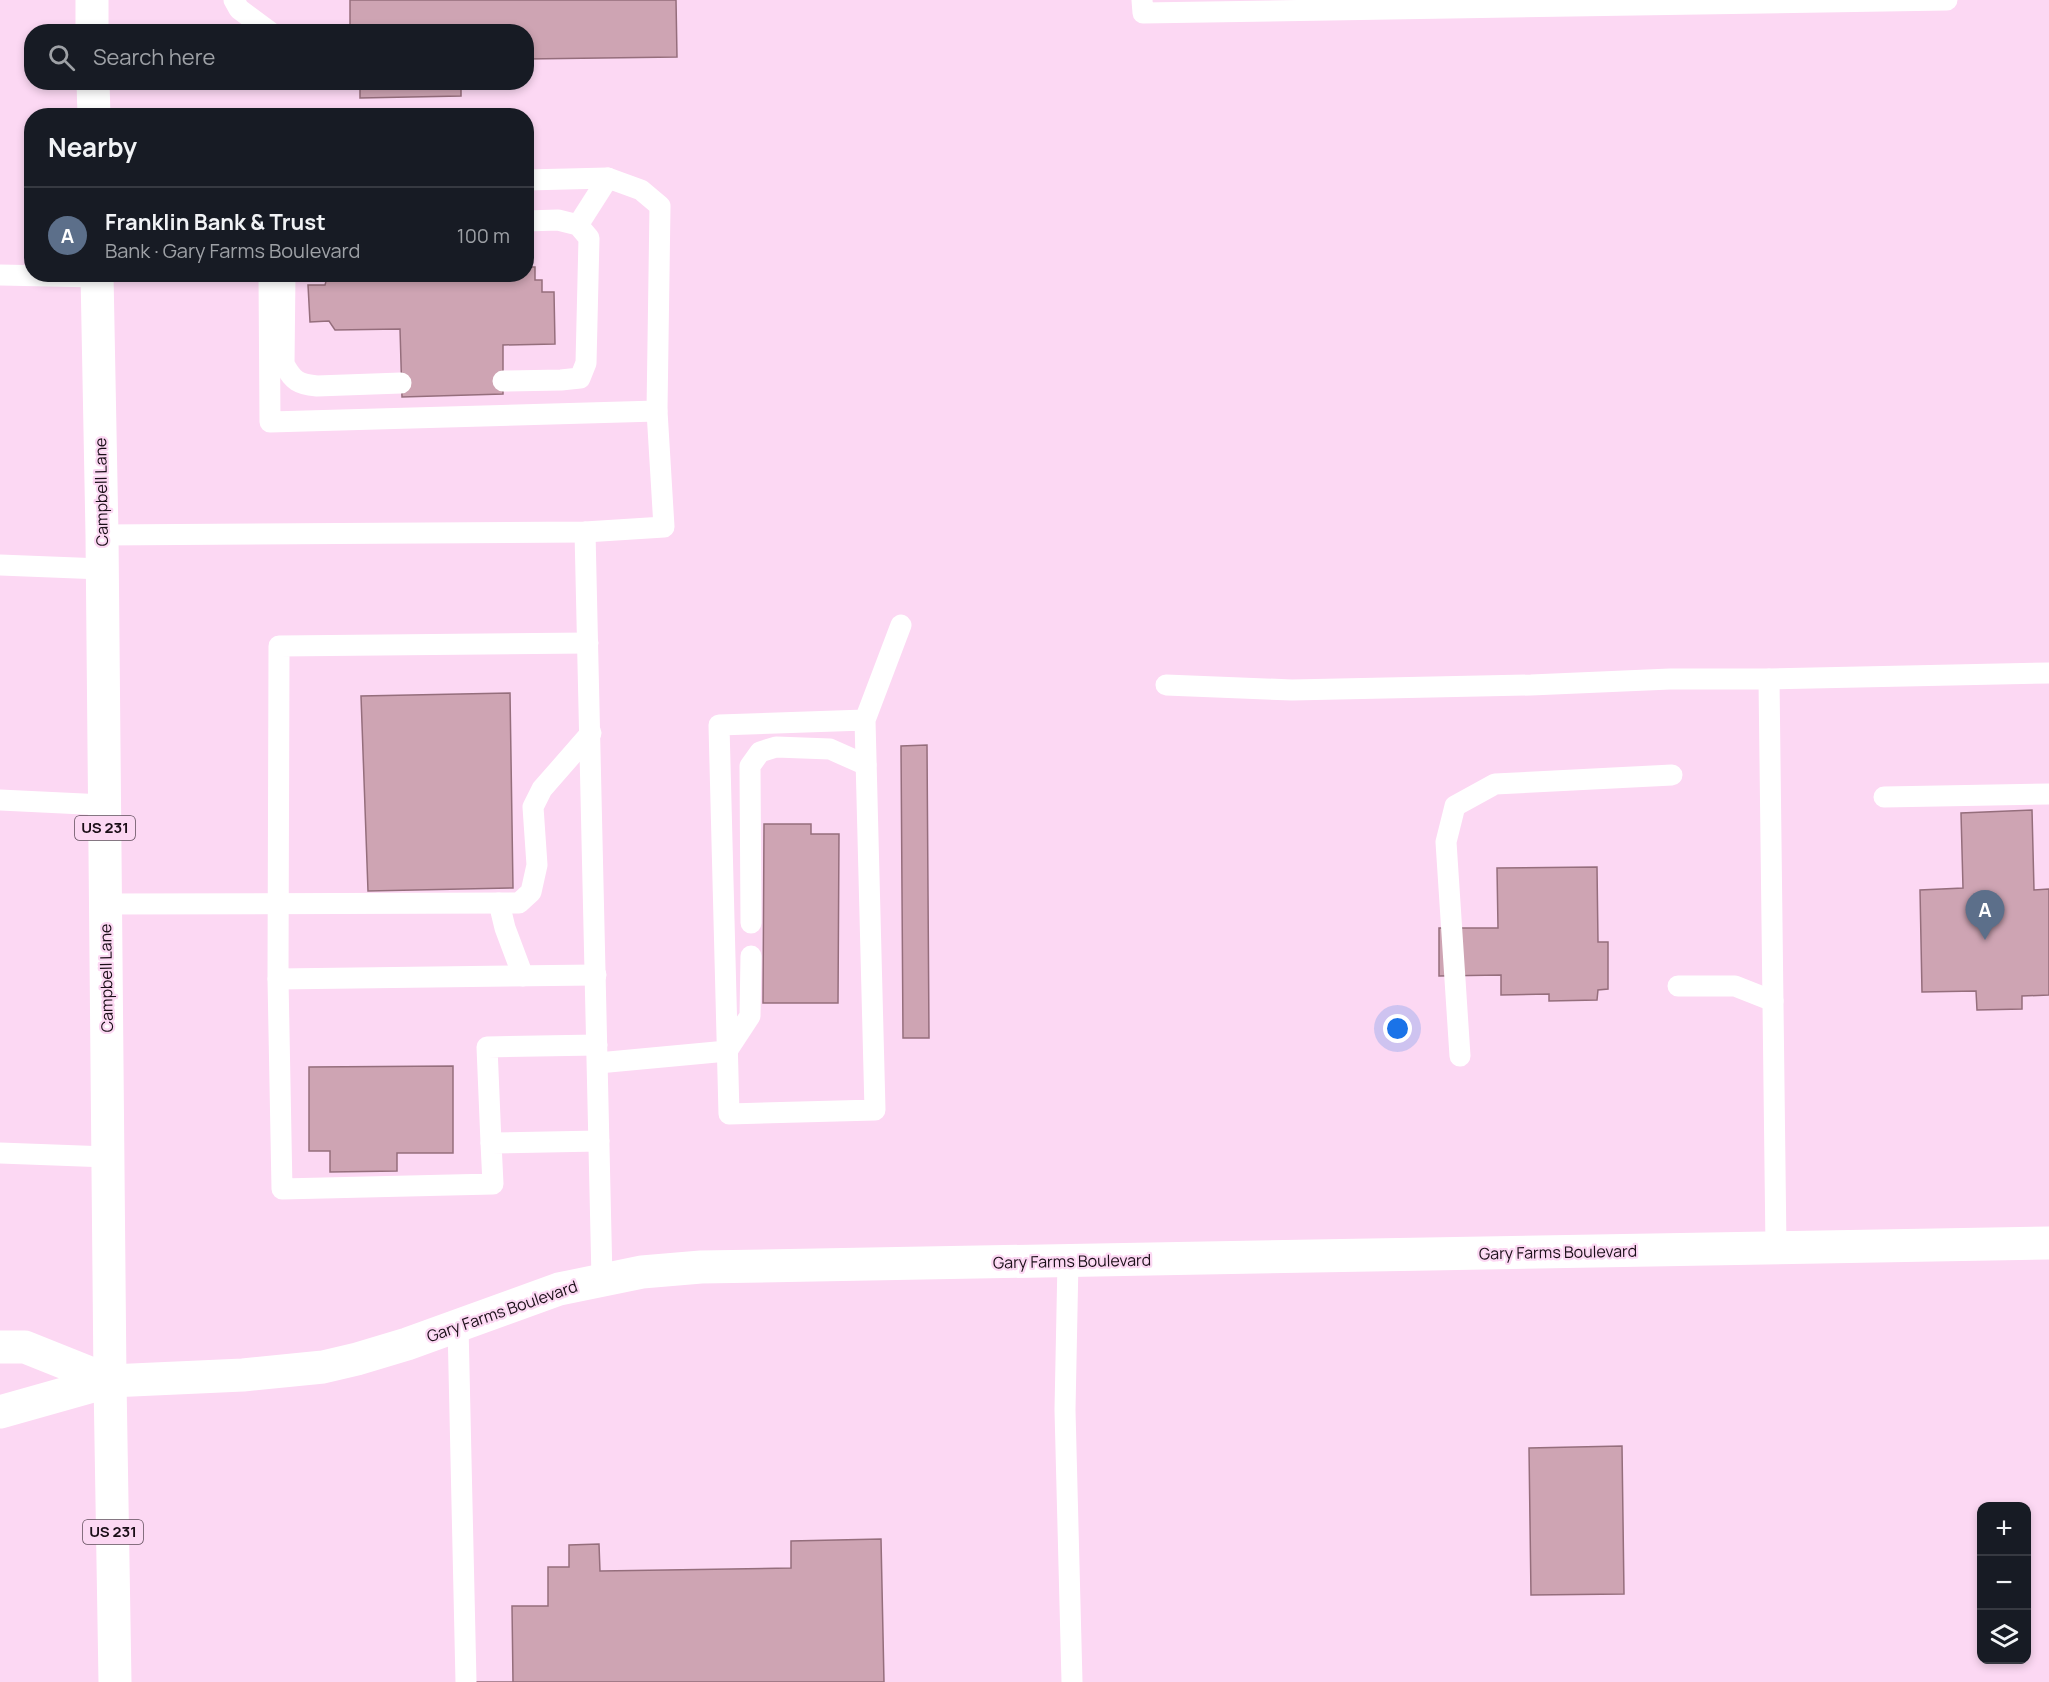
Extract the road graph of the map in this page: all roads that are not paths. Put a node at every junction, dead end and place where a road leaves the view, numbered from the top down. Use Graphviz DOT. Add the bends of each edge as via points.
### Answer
graph roads {
  1 [pos="92,0"];
  2 [pos="234,0"];
  3 [pos="1142,0"];
  4 [pos="1947,0"];
  5 [pos="92,24"];
  6 [pos="259,24"];
  7 [pos="93,90"];
  8 [pos="94,108"];
  9 [pos="608,178"];
  10 [pos="534,180"];
  11 [pos="534,221"];
  12 [pos="578,225"];
  13 [pos="0,275"];
  14 [pos="24,275"];
  15 [pos="97,282"];
  16 [pos="269,282"];
  17 [pos="285,282"];
  18 [pos="503,381"];
  19 [pos="401,383"];
  20 [pos="657,411"];
  21 [pos="585,532"];
  22 [pos="102,535"];
  23 [pos="0,565"];
  24 [pos="102,569"];
  25 [pos="902,625"];
  26 [pos="588,643"];
  27 [pos="2049,673"];
  28 [pos="1769,679"];
  29 [pos="1166,685"];
  30 [pos="865,720"];
  31 [pos="591,733"];
  32 [pos="866,765"];
  33 [pos="1672,775"];
  34 [pos="2049,794"];
  35 [pos="1884,797"];
  36 [pos="0,800"];
  37 [pos="104,805"];
  38 [pos="278,903"];
  39 [pos="499,903"];
  40 [pos="106,904"];
  41 [pos="751,923"];
  42 [pos="752,956"];
  43 [pos="596,975"];
  44 [pos="523,976"];
  45 [pos="278,979"];
  46 [pos="1678,986"];
  47 [pos="1773,1001"];
  48 [pos="727,1051"];
  49 [pos="597,1054"];
  50 [pos="1460,1056"];
  51 [pos="599,1141"];
  52 [pos="491,1143"];
  53 [pos="0,1153"];
  54 [pos="108,1157"];
  55 [pos="2049,1242"];
  56 [pos="1776,1248"];
  57 [pos="1068,1261"];
  58 [pos="602,1279"];
  59 [pos="458,1324"];
  60 [pos="0,1347"];
  61 [pos="110,1382"];
  62 [pos="0,1412"];
  63 [pos="115,1682"];
  64 [pos="466,1682"];
  65 [pos="1072,1682"];
  1 -- 5 [label="street"];
  2 -- 6 [label="lane" via="239,9"];
  3 -- 4 [label="lane" via="1143,13"];
  7 -- 8 [label="street"];
  9 -- 10 [label="lane"];
  9 -- 12 [label="lane"];
  9 -- 20 [label="lane" via="641,190 660,206"];
  11 -- 12 [label="lane" via="558,220"];
  12 -- 18 [label="lane" via="589,238 586,363 580,378"];
  13 -- 14 [label="lane"];
  15 -- 22 [label="street, Campbell Lane / US 231"];
  16 -- 20 [label="lane" via="270,422"];
  17 -- 19 [label="lane" via="285,364 291,378 303,385 317,386"];
  20 -- 21 [label="lane" via="664,527"];
  21 -- 22 [label="lane"];
  21 -- 26 [label="lane"];
  22 -- 24 [label="street, Campbell Lane / US 231"];
  23 -- 24 [label="lane"];
  24 -- 37 [label="street, Campbell Lane / US 231"];
  25 -- 30 [label="lane"];
  26 -- 31 [label="lane"];
  26 -- 38 [label="lane" via="279,646"];
  27 -- 28 [label="lane"];
  28 -- 29 [label="lane" via="1292,690"];
  28 -- 47 [label="lane"];
  30 -- 32 [label="lane"];
  30 -- 48 [label="lane" via="719,725"];
  31 -- 39 [label="lane" via="542,789 533,807 537,865 531,892 519,903"];
  31 -- 43 [label="lane"];
  32 -- 41 [label="lane" via="830,749 776,747 760,752 750,766"];
  32 -- 48 [label="lane" via="875,1110 729,1114"];
  33 -- 50 [label="lane" via="1495,784 1455,806 1446,842"];
  34 -- 35 [label="lane"];
  36 -- 37 [label="lane"];
  37 -- 40 [label="street, Campbell Lane / US 231"];
  38 -- 39 [label="lane"];
  38 -- 40 [label="lane"];
  38 -- 45 [label="lane"];
  39 -- 44 [label="lane"];
  40 -- 54 [label="street, Campbell Lane / US 231"];
  42 -- 48 [label="lane" via="750,1016"];
  43 -- 44 [label="lane"];
  43 -- 49 [label="lane"];
  44 -- 45 [label="lane"];
  45 -- 52 [label="lane" via="282,1189 493,1184"];
  46 -- 47 [label="lane" via="1735,986"];
  47 -- 56 [label="lane"];
  48 -- 49 [label="lane"];
  49 -- 51 [label="lane"];
  49 -- 52 [label="lane" via="488,1047"];
  51 -- 52 [label="lane"];
  51 -- 58 [label="lane"];
  53 -- 54 [label="lane"];
  54 -- 61 [label="street, Campbell Lane / US 231"];
  55 -- 56 [label="street, Gary Farms Boulevard"];
  56 -- 57 [label="street, Gary Farms Boulevard"];
  57 -- 58 [label="street, Gary Farms Boulevard" via="701,1268"];
  57 -- 65 [label="lane" via="1065,1410"];
  58 -- 59 [label="street, Gary Farms Boulevard" via="559,1289"];
  59 -- 61 [label="street, Gary Farms Boulevard" via="407,1344 323,1367"];
  59 -- 64 [label="lane"];
  60 -- 61 [label="street" via="25,1347"];
  61 -- 62 [label="street"];
  61 -- 63 [label="street, Campbell Lane / US 231"];
}
